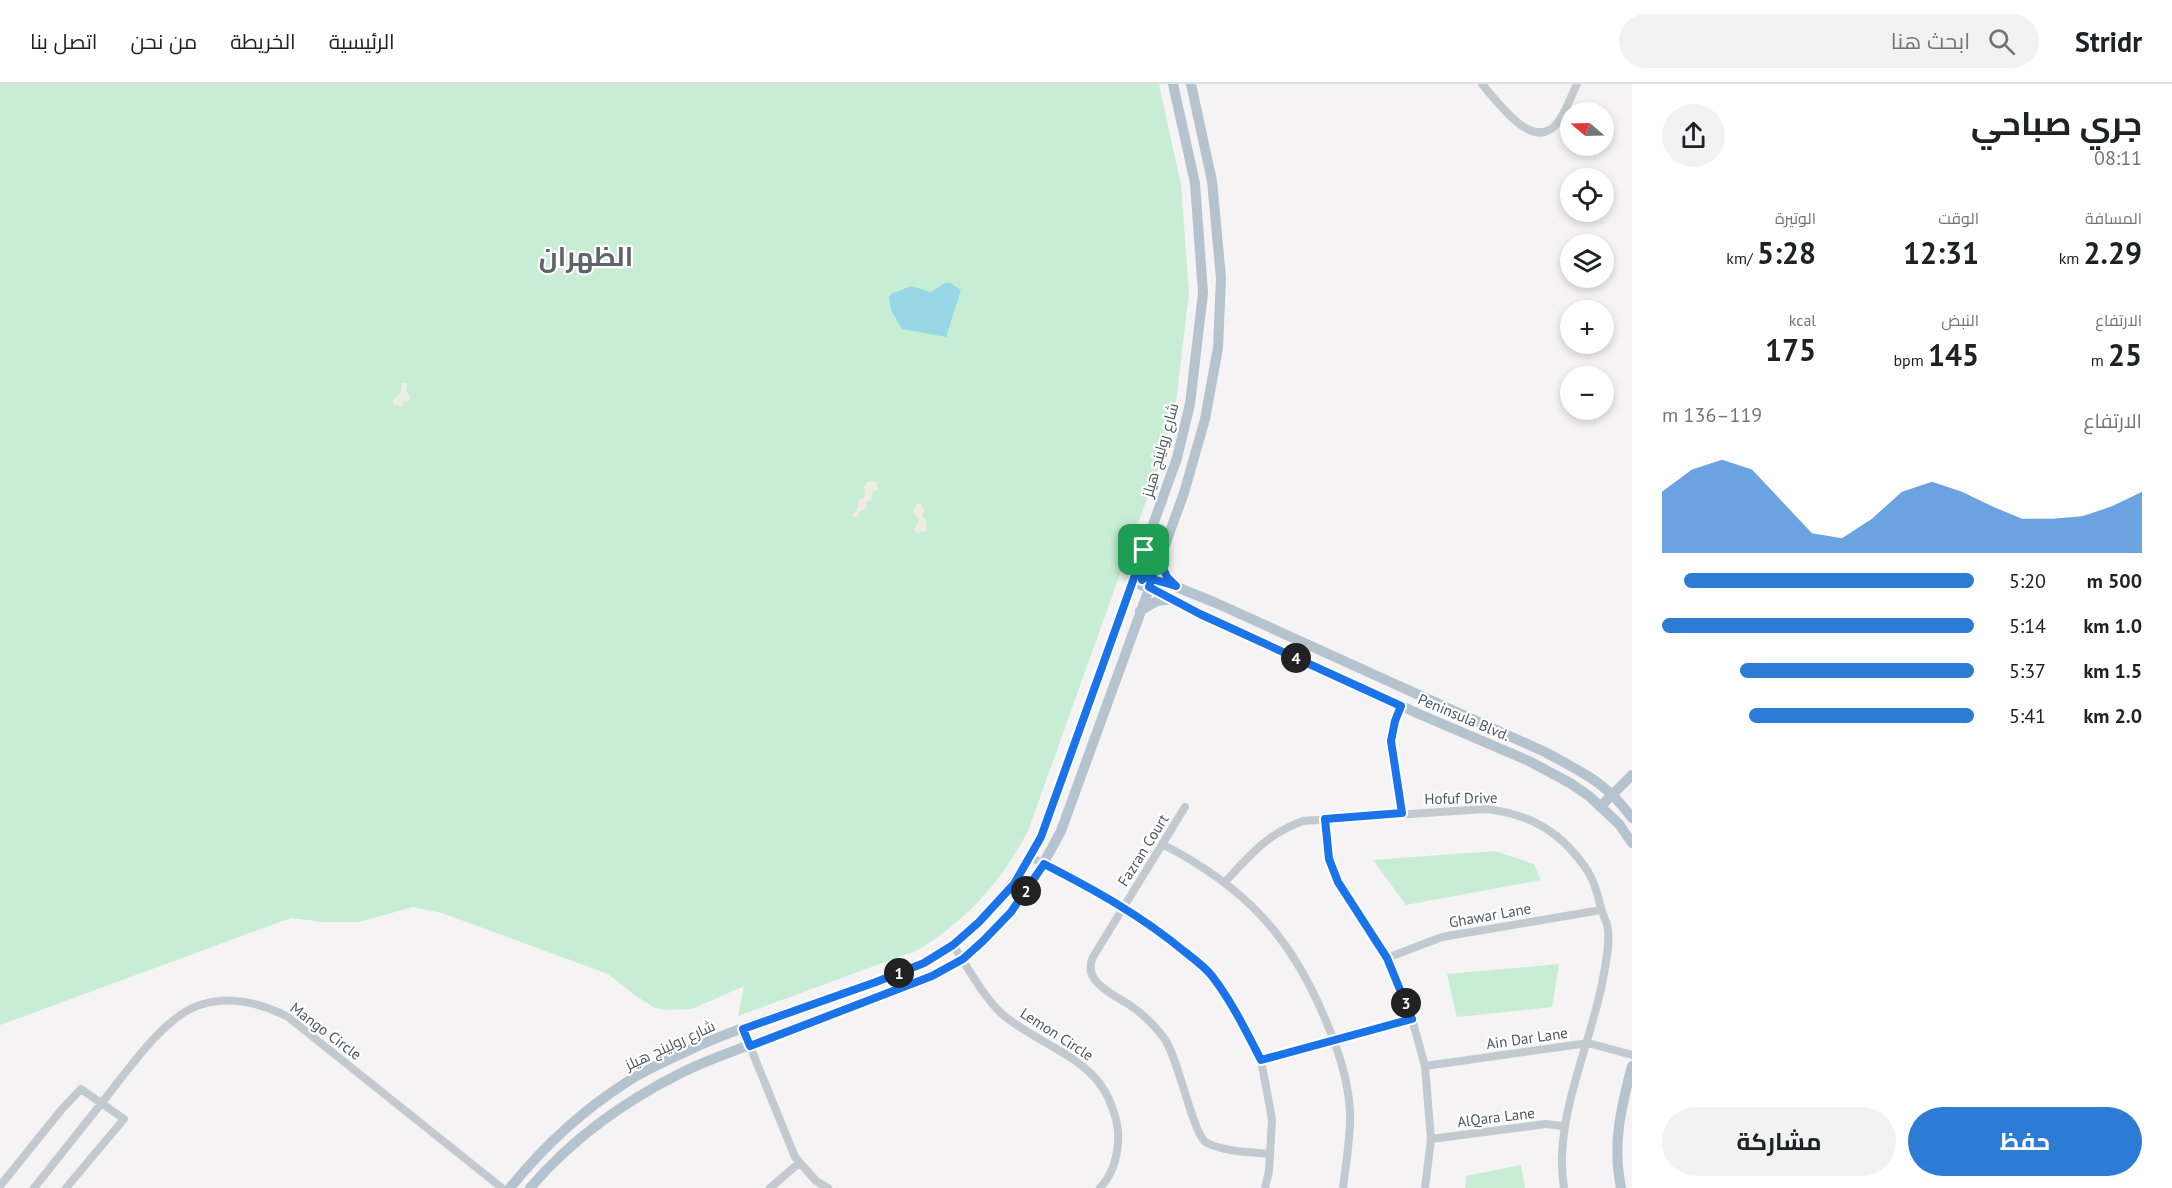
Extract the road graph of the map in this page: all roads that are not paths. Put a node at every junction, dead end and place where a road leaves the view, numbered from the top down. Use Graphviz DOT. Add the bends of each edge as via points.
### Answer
graph roads {
  1 [pos="1173,84"];
  2 [pos="1191,84"];
  3 [pos="1482,84"];
  4 [pos="1577,84"];
  5 [pos="1144,550"];
  6 [pos="1159,559"];
  7 [pos="1148,584"];
  8 [pos="1176,586"];
  9 [pos="1130,588"];
  10 [pos="1173,599"];
  11 [pos="1140,611"];
  12 [pos="1401,706"];
  13 [pos="1084,716"];
  14 [pos="1100,722"];
  15 [pos="1632,775"];
  16 [pos="1614,794"];
  17 [pos="1185,807"];
  18 [pos="1600,807"];
  19 [pos="1402,813"];
  20 [pos="1632,818"];
  21 [pos="1325,819"];
  22 [pos="1632,843"];
  23 [pos="1162,844"];
  24 [pos="1030,857"];
  25 [pos="1044,864"];
  26 [pos="1225,882"];
  27 [pos="1122,907"];
  28 [pos="1601,910"];
  29 [pos="953,945"];
  30 [pos="1387,958"];
  31 [pos="963,959"];
  32 [pos="1412,1019"];
  33 [pos="743,1029"];
  34 [pos="1334,1040"];
  35 [pos="1588,1043"];
  36 [pos="750,1046"];
  37 [pos="1632,1055"];
  38 [pos="1261,1060"];
  39 [pos="1425,1066"];
  40 [pos="1632,1066"];
  41 [pos="103,1102"];
  42 [pos="1563,1126"];
  43 [pos="1431,1138"];
  44 [pos="1270,1154"];
  45 [pos="799,1163"];
  46 [pos="0,1186"];
  47 [pos="1106,1186"];
  48 [pos="34,1188"];
  49 [pos="66,1188"];
  50 [pos="502,1188"];
  51 [pos="510,1188"];
  52 [pos="530,1188"];
  53 [pos="770,1188"];
  54 [pos="828,1188"];
  55 [pos="1265,1188"];
  56 [pos="1343,1188"];
  57 [pos="1425,1188"];
  58 [pos="1564,1188"];
  59 [pos="1620,1188"];
  1 -- 5 [label="main road, شارع رولينج هيلز" via="1195,183 1203,293 1190,404 1177,458"];
  2 -- 6 [label="main road, شارع رولينج هيلز" via="1212,181 1221,278 1218,348 1205,419 1184,493"];
  3 -- 4 [label="street" via="1517,122 1538,133 1549,131 1557,123"];
  5 -- 7 [label="main road"];
  5 -- 9 [label="main road, شارع رولينج هيلز"];
  6 -- 7 [label="main road, شارع رولينج هيلز"];
  6 -- 8 [label="main road"];
  7 -- 8 [label="main road, Peninsula Blvd."];
  7 -- 9 [label="main road"];
  7 -- 10 [label="main road, Peninsula Blvd."];
  7 -- 11 [label="main road, شارع رولينج هيلز"];
  8 -- 16 [label="main road, Peninsula Blvd." via="1545,752"];
  9 -- 13 [label="main road, شارع رولينج هيلز"];
  10 -- 11 [label="main road" via="1157,601"];
  10 -- 12 [label="main road, Peninsula Blvd."];
  11 -- 14 [label="main road, شارع رولينج هيلز"];
  12 -- 18 [label="main road, Peninsula Blvd." via="1529,761 1570,783"];
  12 -- 19 [label="street" via="1391,741"];
  13 -- 14 [label="main road"];
  13 -- 24 [label="main road, شارع رولينج هيلز" via="1041,837"];
  14 -- 25 [label="main road, شارع رولينج هيلز" via="1061,831"];
  15 -- 16 [label="main road"];
  16 -- 18 [label="main road"];
  16 -- 20 [label="main road, Peninsula Blvd."];
  17 -- 23 [label="street, Fazran Court"];
  18 -- 22 [label="main road, Peninsula Blvd."];
  19 -- 21 [label="street, Hofuf Drive"];
  19 -- 28 [label="street, Hofuf Drive" via="1486,808 1535,821 1561,838 1582,862 1597,886"];
  21 -- 26 [label="street, Hofuf Drive" via="1303,821 1275,832"];
  21 -- 30 [label="street" via="1329,859 1338,882"];
  23 -- 26 [label="street" via="1196,861"];
  23 -- 27 [label="street, Fazran Court"];
  24 -- 25 [label="street"];
  24 -- 29 [label="main road, شارع رولينج هيلز" via="1014,884"];
  25 -- 27 [label="street"];
  25 -- 31 [label="main road, شارع رولينج هيلز" via="1011,912"];
  26 -- 34 [label="street" via="1277,932 1301,967"];
  27 -- 38 [label="street" via="1166,936 1211,974"];
  27 -- 44 [label="street, Fazran Court" via="1090,963 1091,973 1165,1039 1204,1142"];
  28 -- 30 [label="street, Ghawar Lane" via="1442,937"];
  28 -- 35 [label="street, Hofuf Drive" via="1608,930 1607,960"];
  29 -- 31 [label="street, Lemon Circle"];
  29 -- 33 [label="main road, شارع رولينج هيلز" via="924,963"];
  30 -- 32 [label="street"];
  31 -- 36 [label="main road, شارع رولينج هيلز" via="932,976"];
  31 -- 47 [label="street, Lemon Circle" via="999,1011 1090,1071 1109,1096 1119,1130 1117,1157"];
  32 -- 34 [label="street"];
  32 -- 39 [label="street"];
  33 -- 36 [label="street"];
  33 -- 51 [label="main road, شارع رولينج هيلز" via="629,1080 574,1120"];
  34 -- 38 [label="street"];
  34 -- 56 [label="street" via="1350,1110"];
  35 -- 37 [label="street, Ain Dar Lane"];
  35 -- 39 [label="street, Ain Dar Lane"];
  35 -- 42 [label="street, Hofuf Drive"];
  36 -- 45 [label="street"];
  36 -- 52 [label="main road, شارع رولينج هيلز" via="682,1073 629,1104 582,1138"];
  38 -- 44 [label="street" via="1272,1119"];
  39 -- 43 [label="street"];
  40 -- 59 [label="main road" via="1616,1142"];
  41 -- 46 [label="street" via="79,1090"];
  41 -- 48 [label="street, Mango Circle"];
  41 -- 49 [label="street" via="124,1119"];
  41 -- 50 [label="street, Mango Circle" via="154,1039 184,1013 199,1005 219,1002 260,1004 293,1021"];
  42 -- 43 [label="street, AlQara Lane" via="1546,1124"];
  42 -- 58 [label="street, Hofuf Drive"];
  43 -- 57 [label="street"];
  44 -- 55 [label="street"];
  45 -- 53 [label="street"];
  45 -- 54 [label="street"];
}
